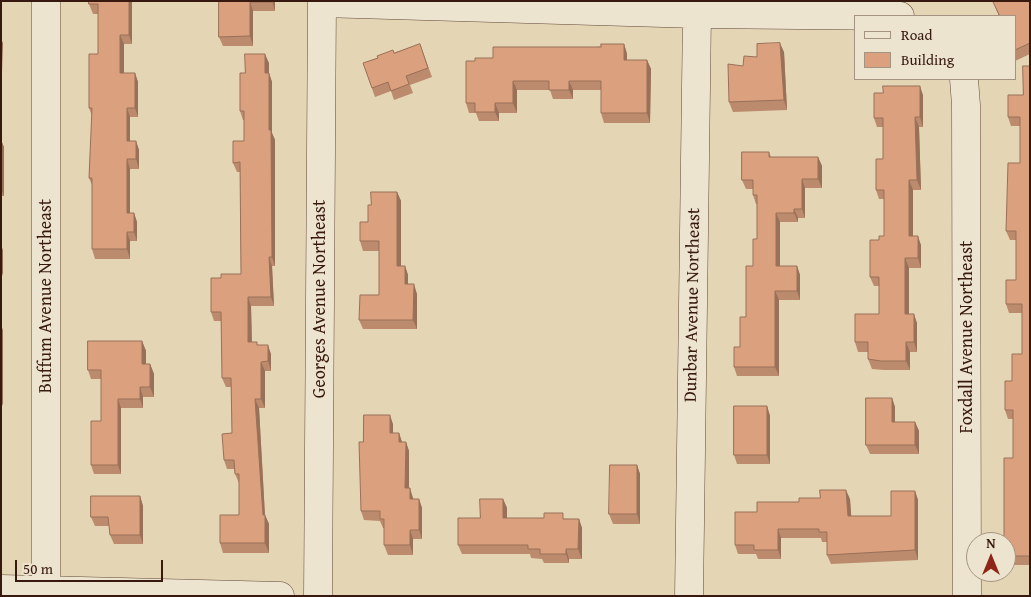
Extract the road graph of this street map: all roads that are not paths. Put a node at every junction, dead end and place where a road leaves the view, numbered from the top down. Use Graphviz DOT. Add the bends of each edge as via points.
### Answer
graph roads {
  1 [pos="46,1"];
  2 [pos="322,2"];
  3 [pos="697,14"];
  4 [pos="854,16"];
  5 [pos="964,80"];
  6 [pos="1,589"];
  7 [pos="46,590"];
  8 [pos="280,596"];
  9 [pos="318,596"];
  10 [pos="689,596"];
  11 [pos="967,596"];
  1 -- 7 [label="street, Buffum Avenue Northeast"];
  2 -- 3 [label="street"];
  2 -- 9 [label="street, Georges Avenue Northeast"];
  3 -- 4 [label="street"];
  3 -- 10 [label="street, Dunbar Avenue Northeast"];
  5 -- 11 [label="street, Foxdall Avenue Northeast"];
  6 -- 7 [label="street"];
  7 -- 8 [label="street"];
}
